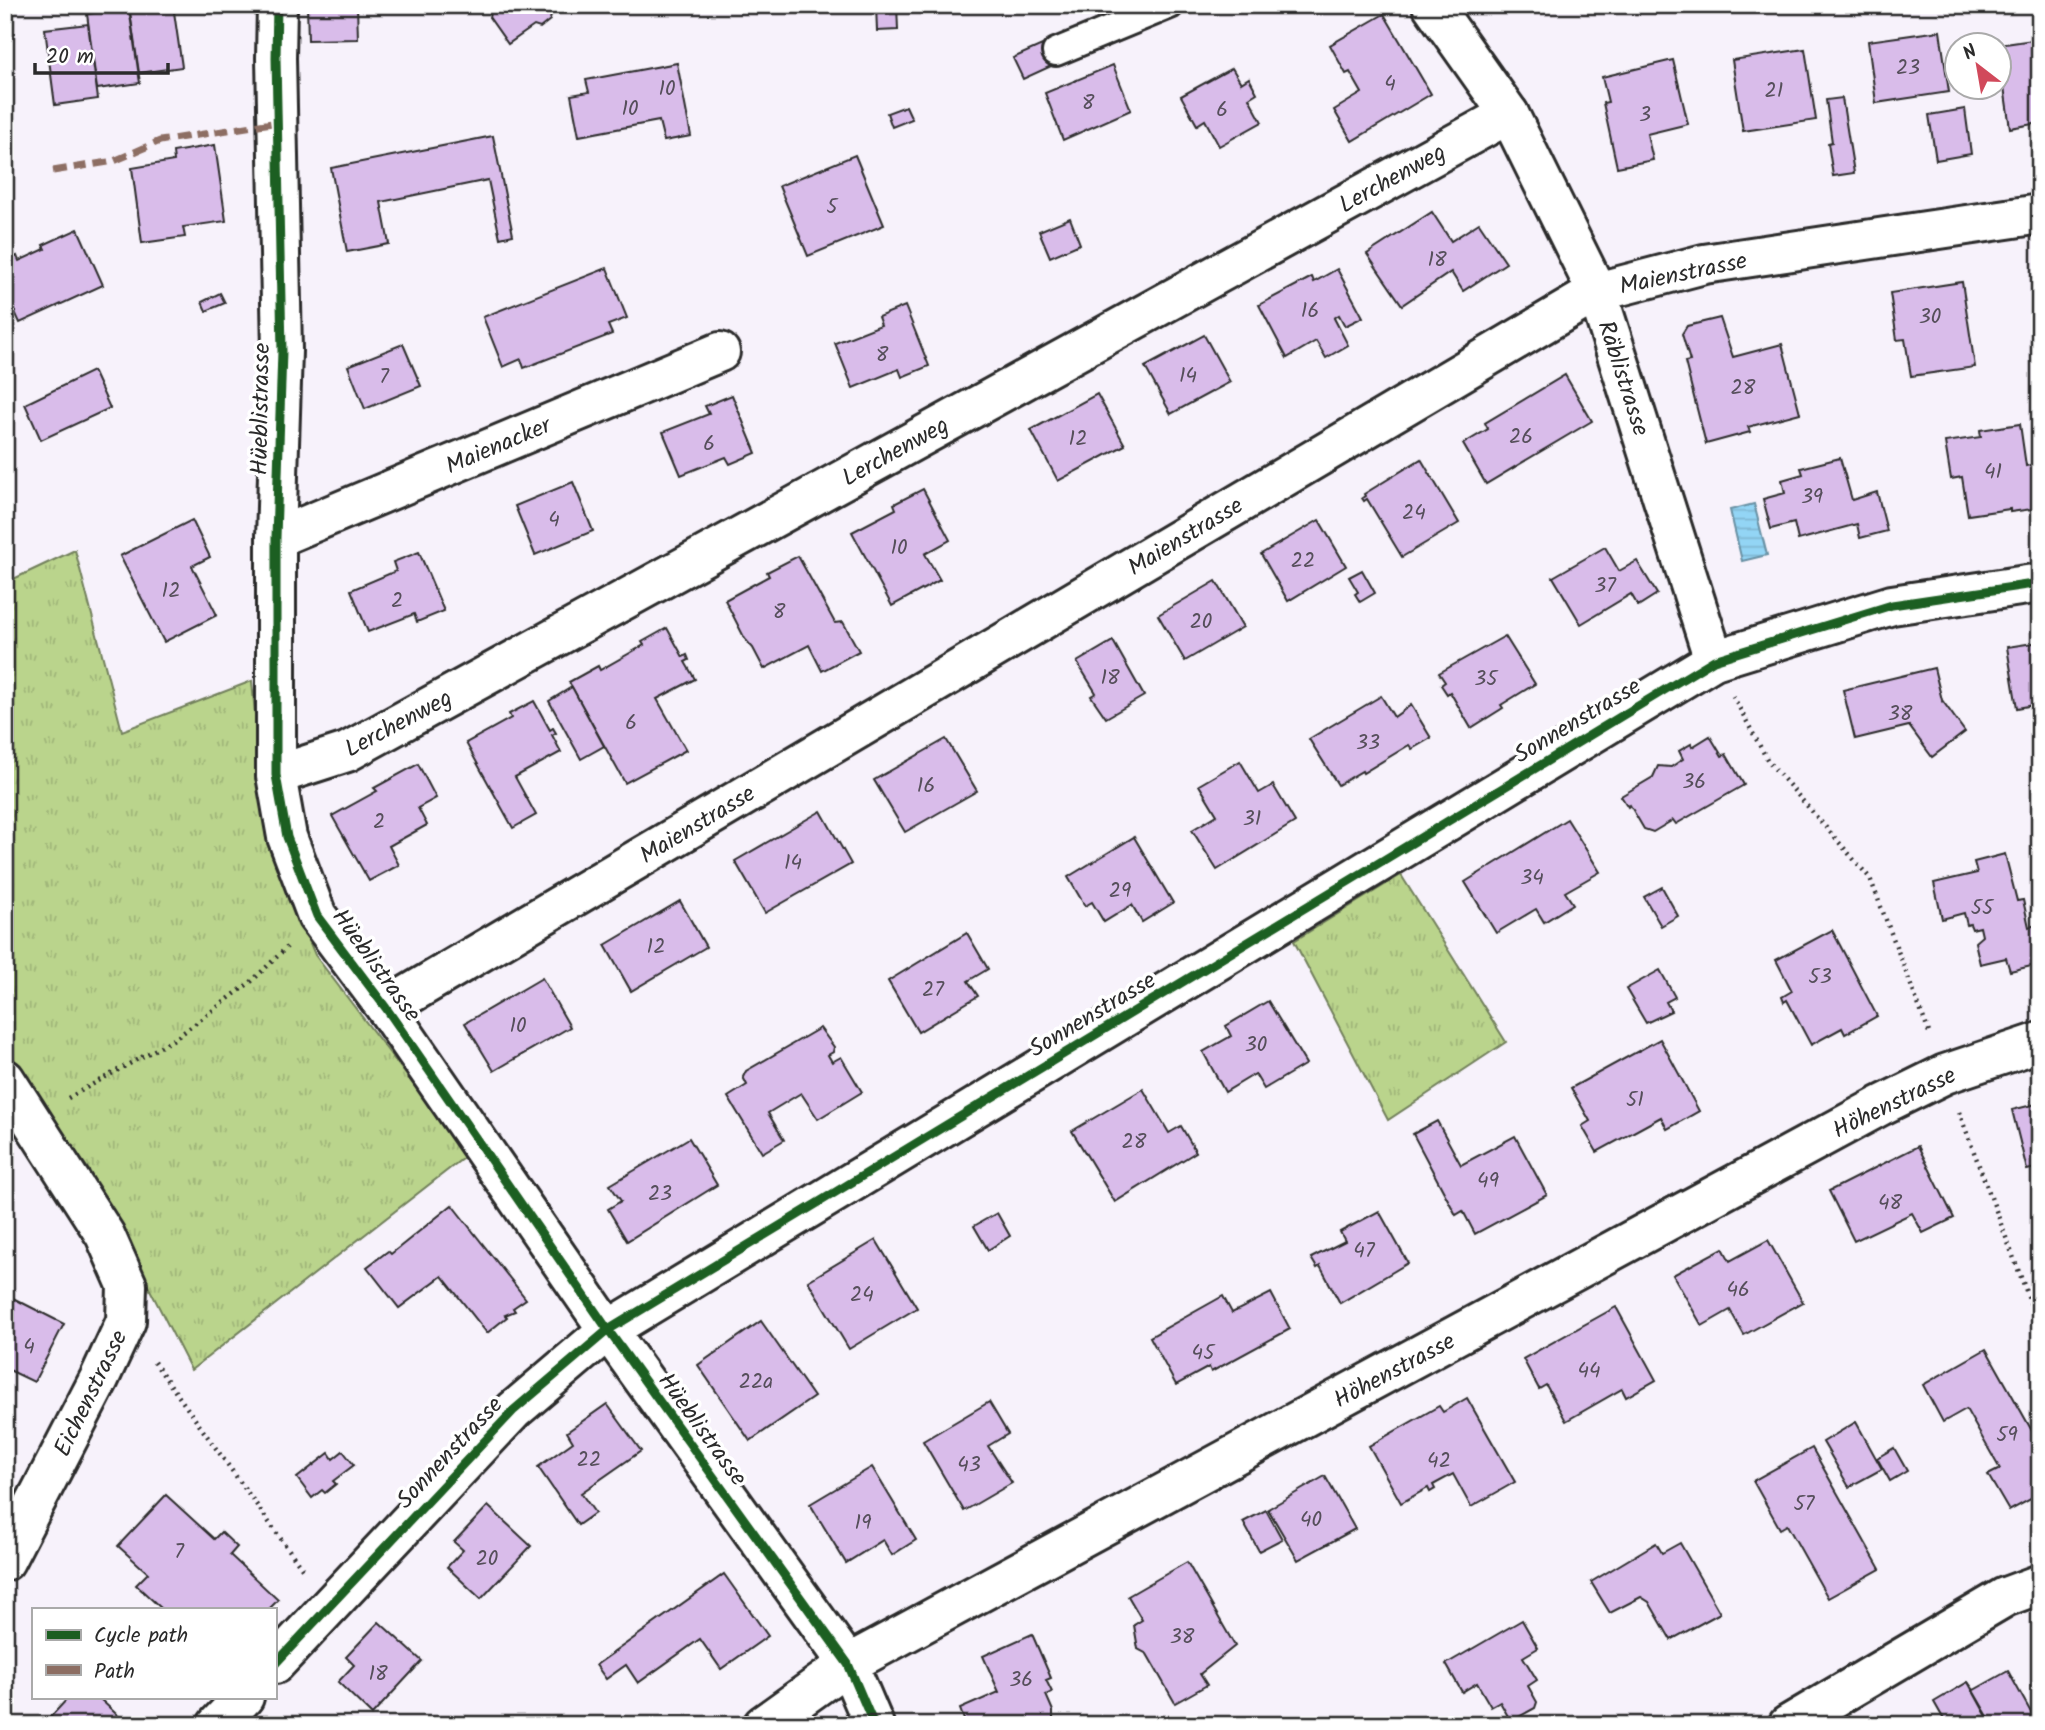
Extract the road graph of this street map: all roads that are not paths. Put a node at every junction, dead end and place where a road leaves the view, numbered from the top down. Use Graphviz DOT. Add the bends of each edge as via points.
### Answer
graph roads {
  1 [pos="277,5"];
  2 [pos="1170,5"];
  3 [pos="1432,5"];
  4 [pos="1056,52"];
  5 [pos="1509,114"];
  6 [pos="2040,214"];
  7 [pos="1597,292"];
  8 [pos="720,352"];
  9 [pos="276,538"];
  10 [pos="2040,583"];
  11 [pos="1714,660"];
  12 [pos="276,775"];
  13 [pos="386,1009"];
  14 [pos="2040,1042"];
  15 [pos="5,1079"];
  16 [pos="608,1330"];
  17 [pos="5,1561"];
  18 [pos="2040,1584"];
  19 [pos="276,1663"];
  20 [pos="848,1664"];
  21 [pos="243,1698"];
  22 [pos="217,1725"];
  23 [pos="763,1725"];
  24 [pos="874,1725"];
  25 [pos="1788,1725"];
  1 -- 9 [label="street, Hüeblistrasse" via="282,351"];
  2 -- 4 [label="lane"];
  3 -- 5 [label="street, Räblistrasse"];
  5 -- 7 [label="street, Räblistrasse"];
  5 -- 12 [label="street, Lerchenweg" via="347,752"];
  6 -- 7 [label="street, Maienstrasse" via="1704,264"];
  7 -- 11 [label="street, Räblistrasse"];
  7 -- 13 [label="street, Maienstrasse"];
  8 -- 9 [label="street, Maienacker"];
  9 -- 12 [label="street, Hüeblistrasse"];
  10 -- 11 [label="street, Sonnenstrasse" via="1892,606"];
  11 -- 16 [label="street, Sonnenstrasse"];
  12 -- 13 [label="street, Hüeblistrasse" via="287,836 317,916"];
  13 -- 16 [label="street, Hüeblistrasse"];
  14 -- 20 [label="street, Höhenstrasse" via="1945,1074 1856,1120"];
  15 -- 17 [label="street, Eichenstrasse" via="105,1235 127,1285 125,1321"];
  16 -- 19 [label="street, Sonnenstrasse" via="514,1410"];
  16 -- 20 [label="street, Hüeblistrasse"];
  18 -- 25 [label="street" via="2006,1597"];
  20 -- 23 [label="street, Höhenstrasse"];
  20 -- 24 [label="street, Hüeblistrasse"];
  21 -- 22 [label="street"];
}
